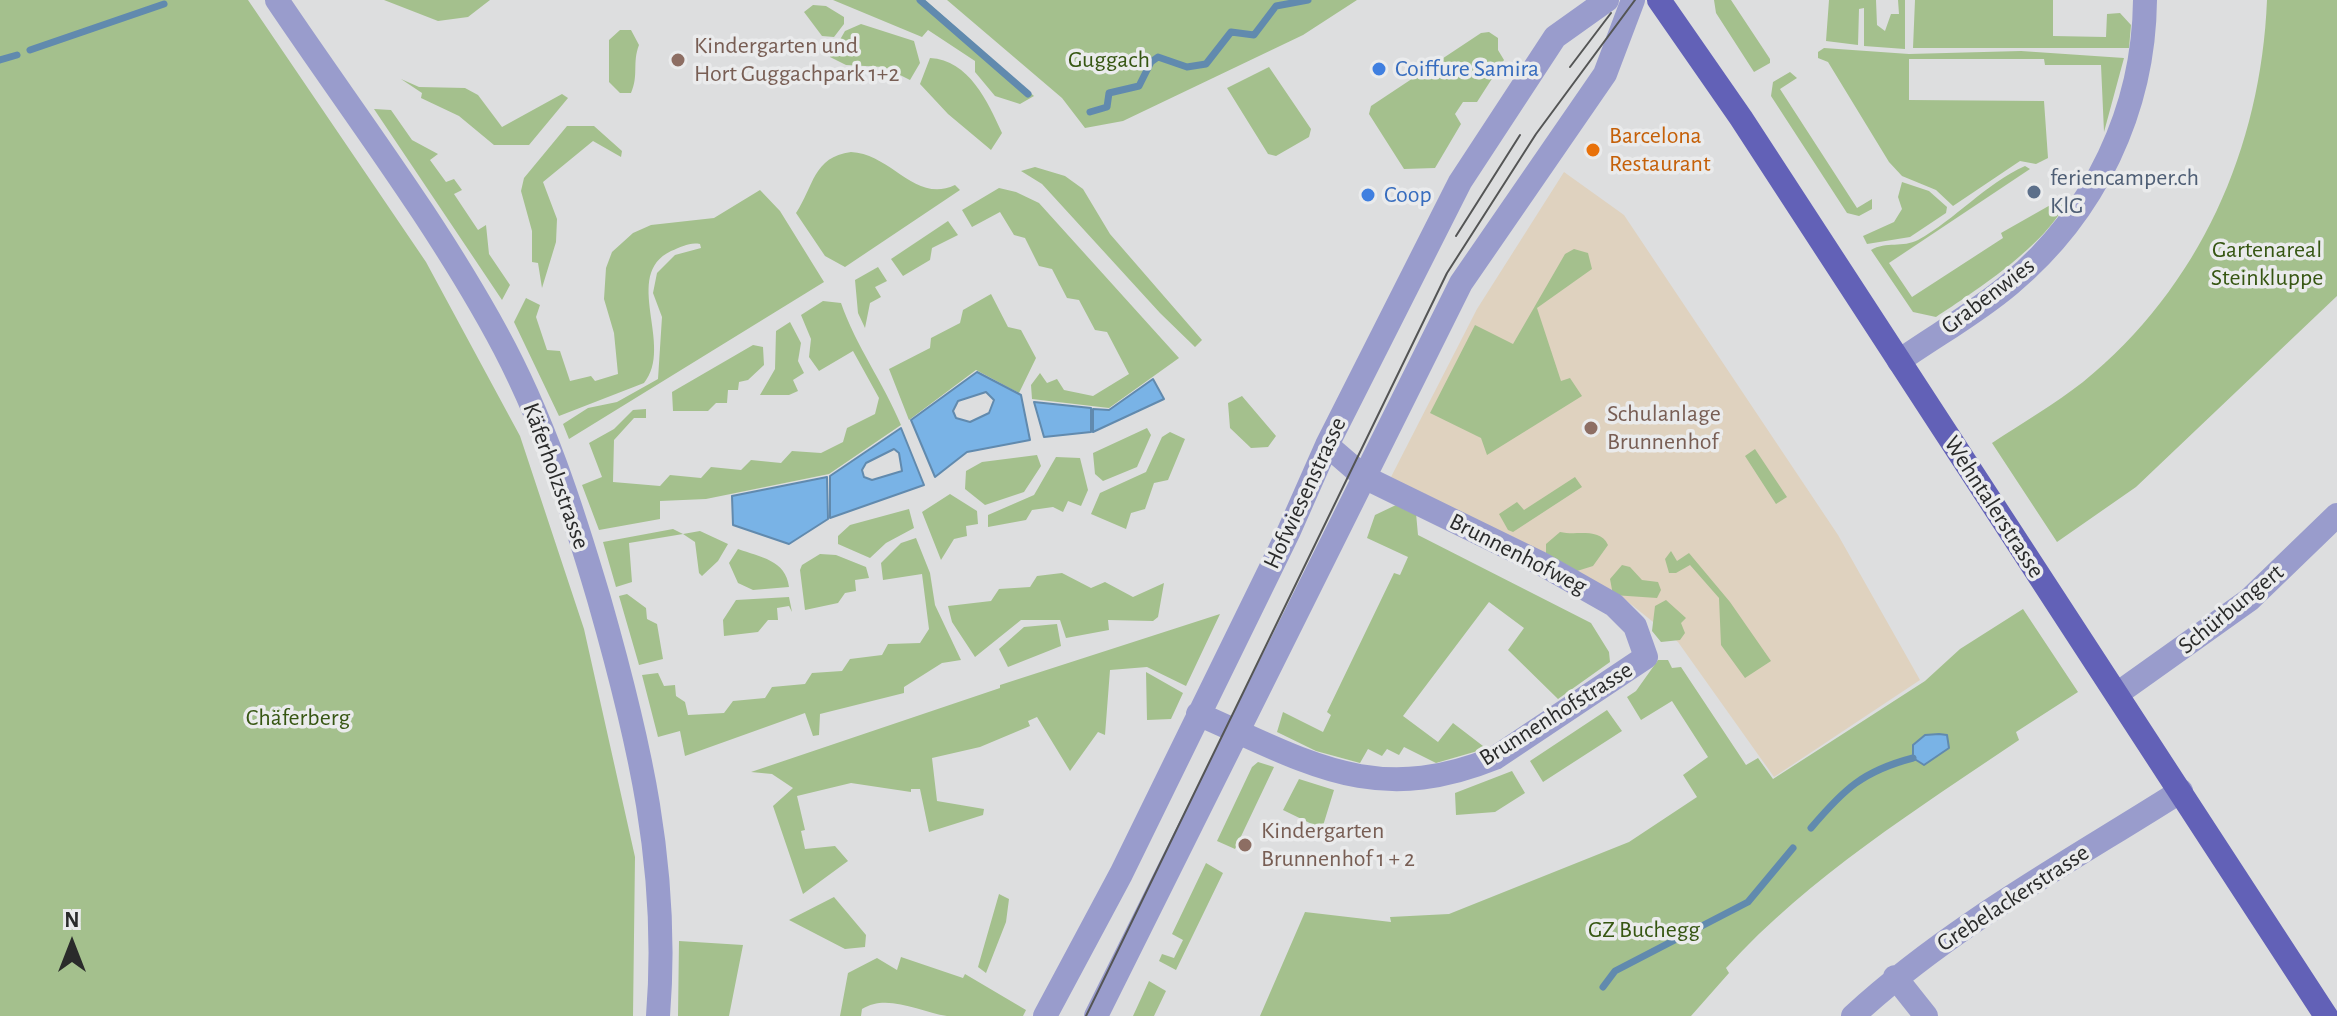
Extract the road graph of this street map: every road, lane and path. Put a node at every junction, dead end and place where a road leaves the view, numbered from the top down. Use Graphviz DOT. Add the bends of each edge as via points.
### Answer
graph roads {
  1 [pos="277,0"];
  2 [pos="1607,0"];
  3 [pos="1633,0"];
  4 [pos="1659,0"];
  5 [pos="2145,0"];
  6 [pos="1899,361"];
  7 [pos="1327,445"];
  8 [pos="1364,477"];
  9 [pos="2337,515"];
  10 [pos="1646,657"];
  11 [pos="2117,694"];
  12 [pos="1198,714"];
  13 [pos="1237,731"];
  14 [pos="2181,791"];
  15 [pos="1895,977"];
  16 [pos="658,1016"];
  17 [pos="1045,1016"];
  18 [pos="1096,1016"];
  19 [pos="1853,1016"];
  20 [pos="1926,1016"];
  21 [pos="2326,1016"];
  1 -- 16 [label="street, Käferholzstrasse" via="456,262 540,422 562,480 630,707 646,780 659,883"];
  2 -- 7 [label="street, Hofwiesenstrasse" via="1555,37 1460,182"];
  3 -- 8 [label="street, Hofwiesenstrasse" via="1605,74 1461,283"];
  4 -- 6 [label="main road, Wehntalerstrasse"];
  5 -- 6 [label="street, Grabenwies" via="2136,82 2126,118 2092,190 2040,257 2009,285"];
  6 -- 11 [label="main road, Wehntalerstrasse"];
  7 -- 8 [label="street, Brunnenhofweg"];
  7 -- 12 [label="street, Hofwiesenstrasse"];
  8 -- 10 [label="street, Brunnenhofweg" via="1614,605 1635,626"];
  8 -- 13 [label="street, Hofwiesenstrasse"];
  9 -- 11 [label="street, Schürbungert" via="2249,600"];
  10 -- 13 [label="street, Brunnenhofstrasse" via="1509,750 1468,769 1416,781 1344,775"];
  11 -- 14 [label="main road, Wehntalerstrasse"];
  12 -- 13 [label="street, Brunnenhofstrasse"];
  12 -- 17 [label="street, Hofwiesenstrasse"];
  13 -- 18 [label="street, Hofwiesenstrasse"];
  14 -- 15 [label="street, Grebelackerstrasse" via="1960,929"];
  14 -- 21 [label="main road, Wehntalerstrasse"];
  15 -- 19 [label="street, Grebelackerstrasse"];
  15 -- 20 [label="street"];
}
